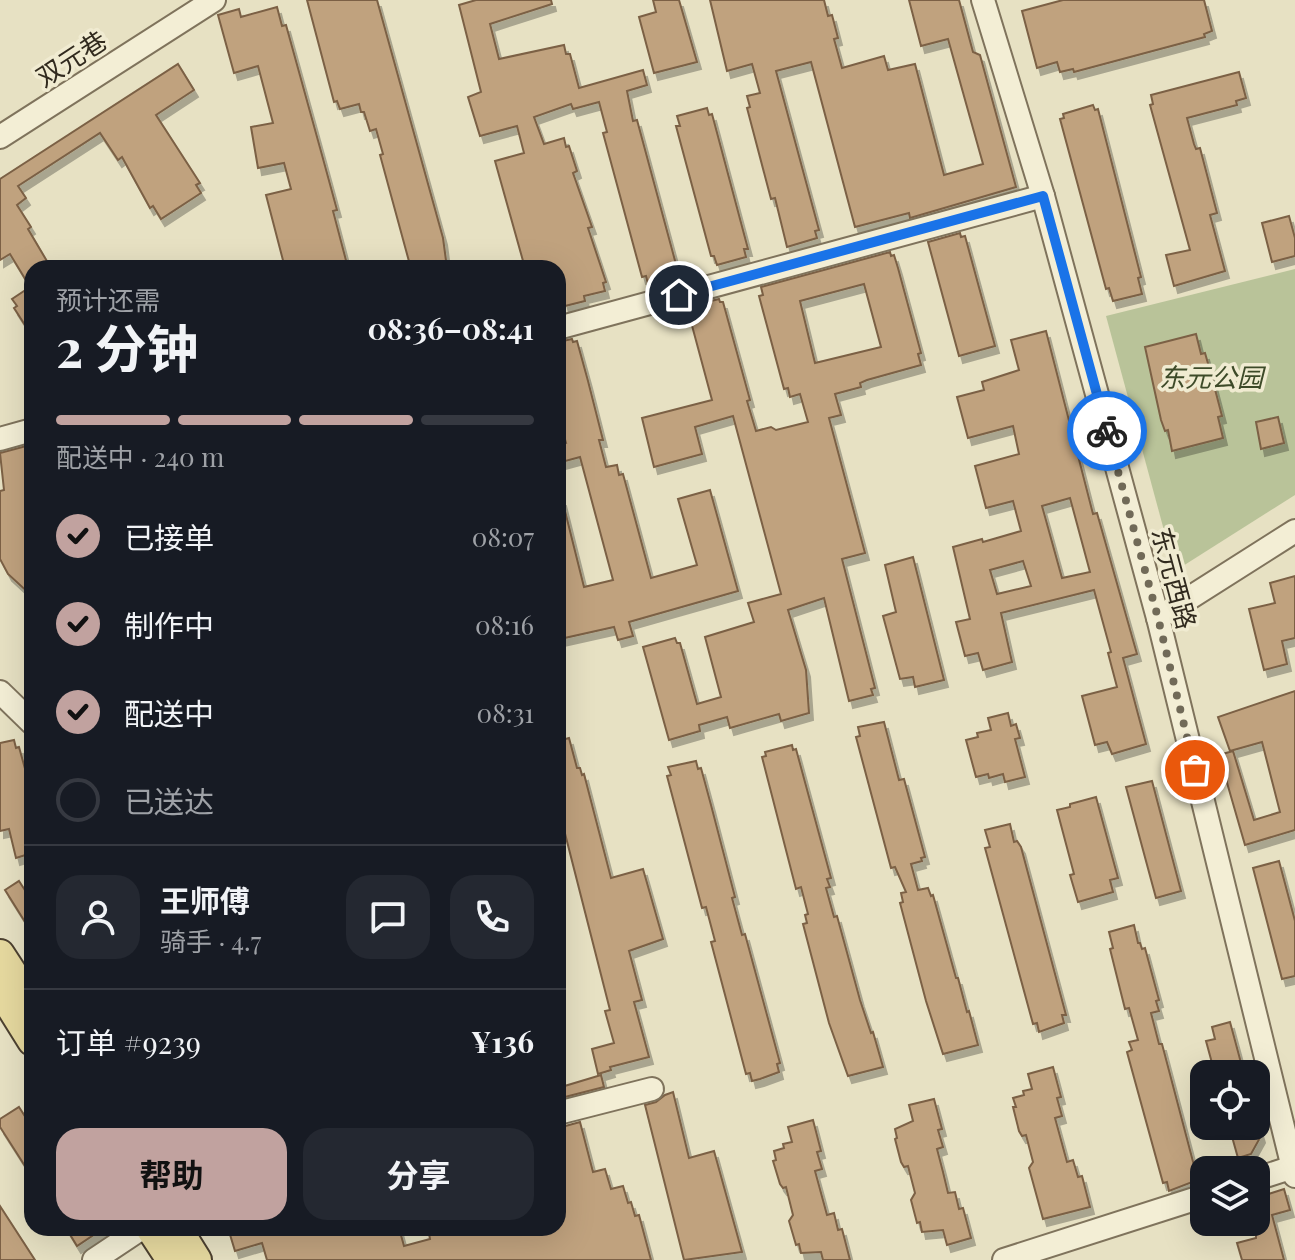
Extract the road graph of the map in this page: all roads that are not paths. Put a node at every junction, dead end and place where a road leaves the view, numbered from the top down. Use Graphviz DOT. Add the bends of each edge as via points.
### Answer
graph roads {
  1 [pos="214,0"];
  2 [pos="983,0"];
  3 [pos="0,137"];
  4 [pos="1043,196"];
  5 [pos="566,326"];
  6 [pos="24,432"];
  7 [pos="0,439"];
  8 [pos="1295,531"];
  9 [pos="1158,618"];
  10 [pos="0,692"];
  11 [pos="24,715"];
  12 [pos="0,954"];
  13 [pos="0,990"];
  14 [pos="24,991"];
  15 [pos="24,1028"];
  16 [pos="652,1089"];
  17 [pos="566,1111"];
  18 [pos="1294,1171"];
  19 [pos="1270,1176"];
  20 [pos="1190,1200"];
  21 [pos="130,1236"];
  22 [pos="155,1236"];
  23 [pos="182,1236"];
  24 [pos="94,1260"];
  25 [pos="171,1260"];
  26 [pos="197,1260"];
  27 [pos="1004,1260"];
  1 -- 3 [label="street, 双元巷"];
  2 -- 4 [label="street, 东元西路"];
  4 -- 5 [label="street"];
  4 -- 9 [label="street, 东元西路"];
  6 -- 7 [label="street"];
  8 -- 9 [label="street"];
  9 -- 18 [label="street, 东元西路"];
  10 -- 11 [label="street"];
  12 -- 14 [label="main road"];
  13 -- 15 [label="main road"];
  16 -- 17 [label="street"];
  18 -- 19 [label="street"];
  20 -- 27 [label="street"];
  21 -- 24 [label="street"];
  22 -- 25 [label="main road"];
  23 -- 26 [label="main road"];
}
